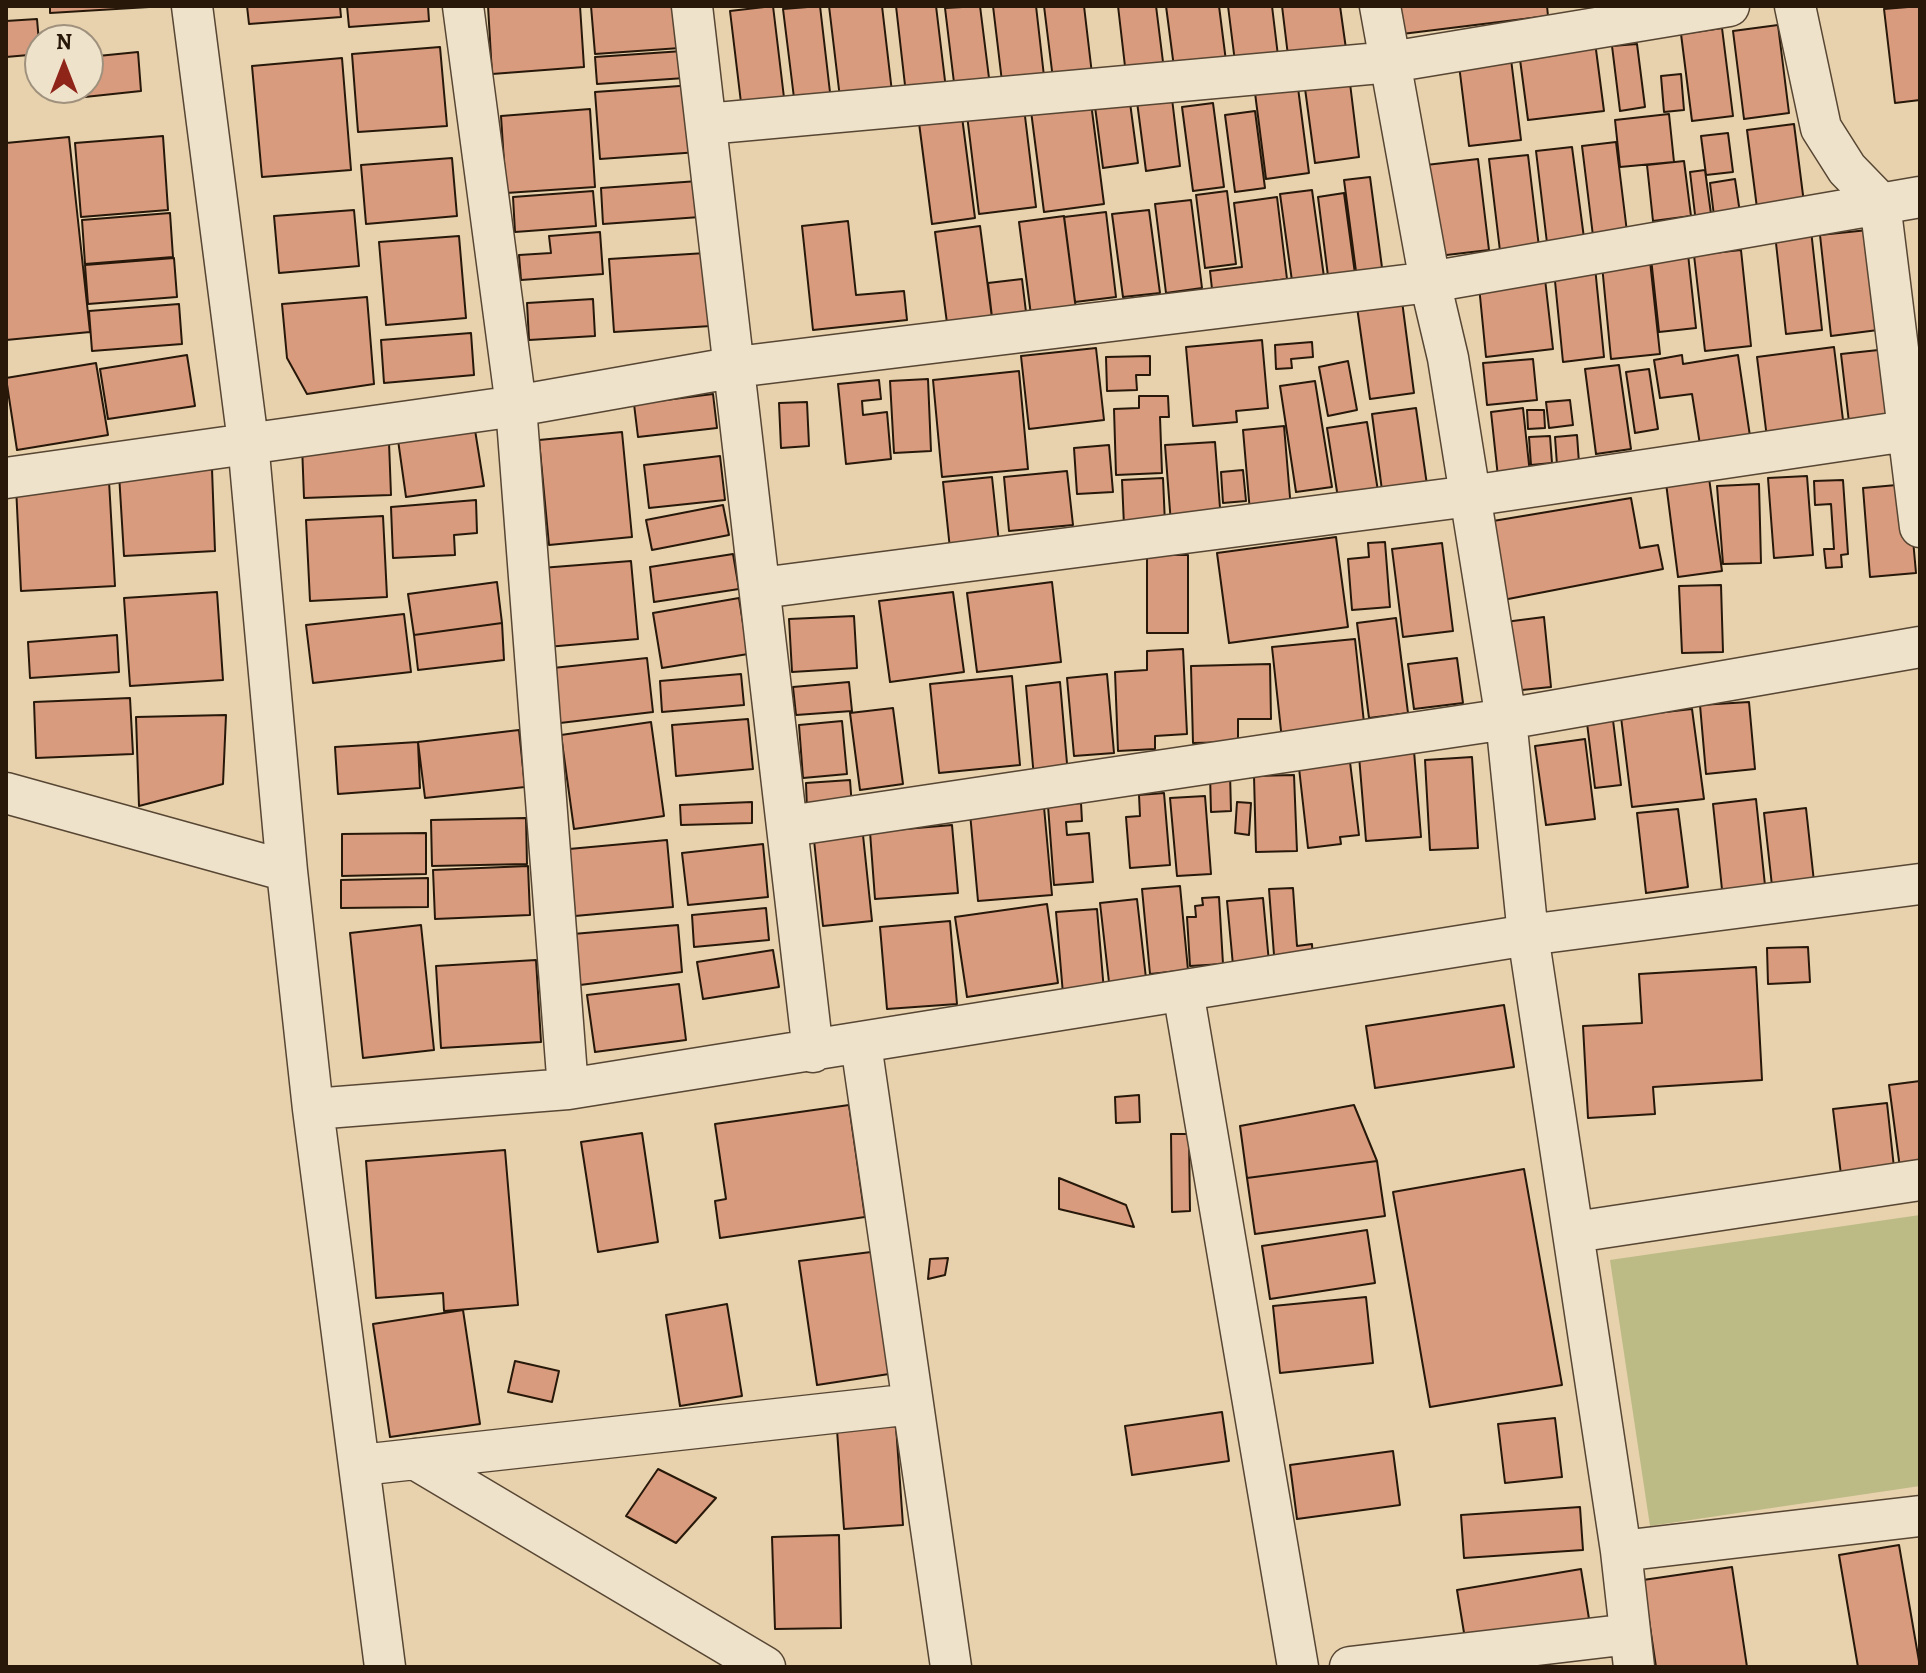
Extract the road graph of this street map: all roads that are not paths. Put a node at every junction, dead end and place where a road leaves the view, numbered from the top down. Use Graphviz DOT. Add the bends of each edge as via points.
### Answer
graph roads {
  1 [pos="192,6"];
  2 [pos="463,6"];
  3 [pos="692,6"];
  4 [pos="1380,6"];
  5 [pos="1729,6"];
  6 [pos="1795,6"];
  7 [pos="1391,62"];
  8 [pos="706,124"];
  9 [pos="1920,197"];
  10 [pos="1880,203"];
  11 [pos="1430,282"];
  12 [pos="736,367"];
  13 [pos="516,406"];
  14 [pos="1914,430"];
  15 [pos="248,442"];
  16 [pos="6,478"];
  17 [pos="1470,496"];
  18 [pos="1920,527"];
  19 [pos="761,588"];
  20 [pos="1920,647"];
  21 [pos="1506,719"];
  22 [pos="6,793"];
  23 [pos="789,826"];
  24 [pos="287,871"];
  25 [pos="1920,884"];
  26 [pos="1528,935"];
  27 [pos="1183,991"];
  28 [pos="861,1044"];
  29 [pos="813,1052"];
  30 [pos="568,1089"];
  31 [pos="313,1109"];
  32 [pos="1920,1180"];
  33 [pos="1575,1232"];
  34 [pos="913,1404"];
  35 [pos="415,1459"];
  36 [pos="361,1465"];
  37 [pos="1920,1516"];
  38 [pos="1621,1551"];
  39 [pos="1632,1650"];
  40 [pos="385,1667"];
  41 [pos="765,1667"];
  42 [pos="951,1667"];
  43 [pos="1298,1667"];
  44 [pos="1350,1667"];
  1 -- 15 [label="street"];
  2 -- 13 [label="street"];
  3 -- 8 [label="street"];
  4 -- 7 [label="street"];
  5 -- 7 [label="street"];
  6 -- 10 [label="street" via="1821,128 1847,169"];
  7 -- 8 [label="street"];
  7 -- 11 [label="street"];
  8 -- 12 [label="street"];
  9 -- 10 [label="street"];
  10 -- 11 [label="street"];
  10 -- 14 [label="street"];
  11 -- 12 [label="street"];
  11 -- 17 [label="street"];
  12 -- 13 [label="street"];
  12 -- 19 [label="street"];
  13 -- 15 [label="street"];
  13 -- 30 [label="street"];
  14 -- 17 [label="street"];
  14 -- 18 [label="street"];
  15 -- 16 [label="street"];
  15 -- 24 [label="street"];
  17 -- 19 [label="street"];
  17 -- 21 [label="street"];
  19 -- 23 [label="street"];
  20 -- 21 [label="street"];
  21 -- 23 [label="street"];
  21 -- 26 [label="street"];
  22 -- 24 [label="street"];
  23 -- 29 [label="street"];
  24 -- 31 [label="street"];
  25 -- 26 [label="street"];
  26 -- 27 [label="street"];
  26 -- 33 [label="street"];
  27 -- 28 [label="street"];
  27 -- 43 [label="street"];
  28 -- 29 [label="street"];
  28 -- 34 [label="street"];
  29 -- 30 [label="street"];
  30 -- 31 [label="street"];
  31 -- 36 [label="street"];
  32 -- 33 [label="street"];
  33 -- 38 [label="street"];
  34 -- 35 [label="street"];
  34 -- 42 [label="street"];
  35 -- 36 [label="street"];
  35 -- 41 [label="street"];
  36 -- 40 [label="street"];
  37 -- 38 [label="street"];
  38 -- 39 [label="street"];
  39 -- 44 [label="street"];
}
